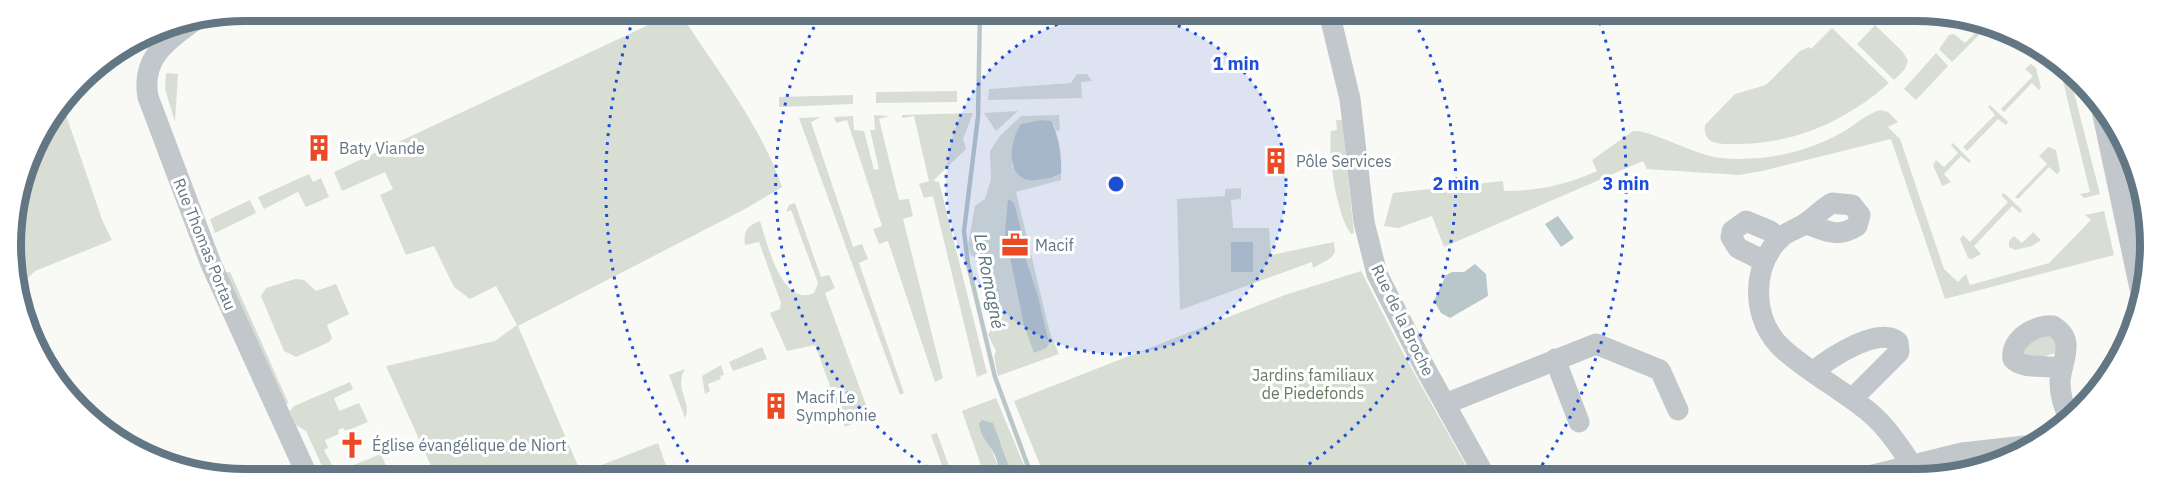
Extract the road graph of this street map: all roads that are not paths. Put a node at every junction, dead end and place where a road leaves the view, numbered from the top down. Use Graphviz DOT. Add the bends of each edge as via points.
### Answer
graph roads {
  1 [pos="1331,21"];
  2 [pos="184,30"];
  3 [pos="2105,126"];
  4 [pos="1806,224"];
  5 [pos="1780,239"];
  6 [pos="1764,261"];
  7 [pos="2138,277"];
  8 [pos="1555,359"];
  9 [pos="2062,369"];
  10 [pos="1814,371"];
  11 [pos="1852,399"];
  12 [pos="1445,404"];
  13 [pos="1678,410"];
  14 [pos="2067,410"];
  15 [pos="1579,422"];
  16 [pos="2004,451"];
  17 [pos="1912,465"];
  18 [pos="304,469"];
  19 [pos="1482,469"];
  20 [pos="1901,469"];
  1 -- 12 [label="street, Rue de la Broche" via="1346,80 1371,252 1388,297"];
  2 -- 18 [label="street, Rue Thomas Portau" via="154,55 146,78 148,97 198,234"];
  3 -- 7 [label="street"];
  4 -- 5 [label="street"];
  5 -- 6 [label="street"];
  5 -- 6 [label="street" via="1746,221 1732,231 1738,248"];
  6 -- 10 [label="street" via="1758,291 1767,330 1783,349"];
  8 -- 12 [label="street"];
  8 -- 13 [label="street" via="1588,345 1604,345 1660,370"];
  8 -- 15 [label="street"];
  9 -- 14 [label="street" via="2060,392"];
  10 -- 11 [label="street"];
  10 -- 11 [label="street" via="1856,345 1882,336 1894,338 1899,352"];
  11 -- 17 [label="street" via="1886,429"];
  12 -- 19 [label="street, Rue de la Broche"];
  16 -- 17 [label="street" via="1962,453"];
  17 -- 20 [label="street"];
}
